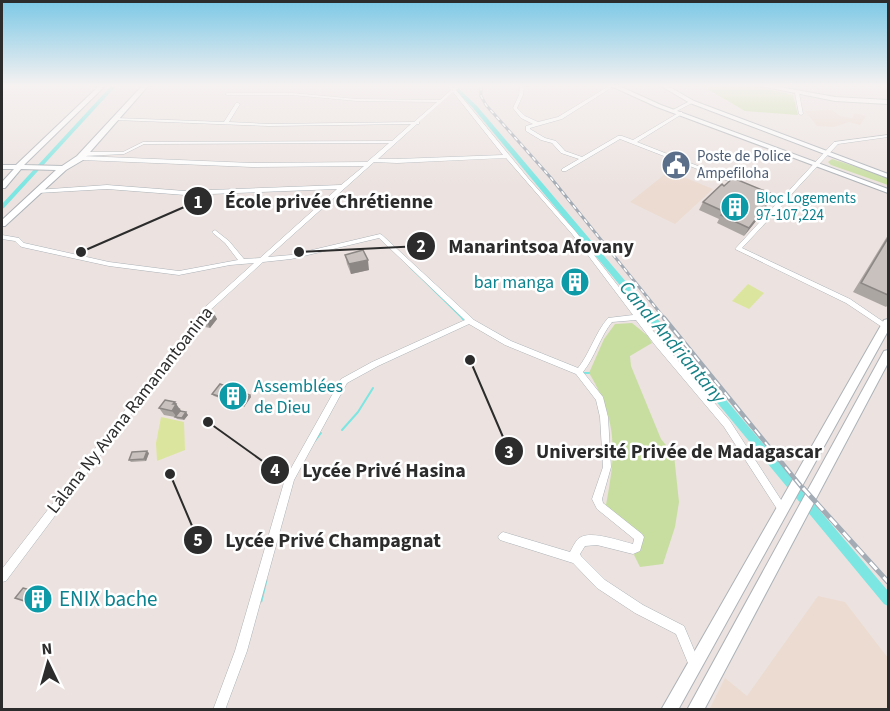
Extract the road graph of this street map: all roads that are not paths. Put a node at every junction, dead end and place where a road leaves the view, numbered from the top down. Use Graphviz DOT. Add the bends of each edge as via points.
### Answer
graph roads {
  1 [pos="70,119"];
  2 [pos="115,119"];
  3 [pos="119,119"];
  4 [pos="228,119"];
  5 [pos="421,119"];
  6 [pos="479,119"];
  7 [pos="527,119"];
  8 [pos="556,119"];
  9 [pos="666,119"];
  10 [pos="697,119"];
  11 [pos="737,119"];
  12 [pos="417,123"];
  13 [pos="225,124"];
  14 [pos="537,124"];
  15 [pos="888,136"];
  16 [pos="395,142"];
  17 [pos="633,142"];
  18 [pos="825,153"];
  19 [pos="82,156"];
  20 [pos="508,156"];
  21 [pos="583,159"];
  22 [pos="372,162"];
  23 [pos="819,164"];
  24 [pos="2,167"];
  25 [pos="23,168"];
  26 [pos="564,170"];
  27 [pos="61,171"];
  28 [pos="888,176"];
  29 [pos="2,186"];
  30 [pos="342,187"];
  31 [pos="747,187"];
  32 [pos="756,190"];
  33 [pos="38,191"];
  34 [pos="888,191"];
  35 [pos="784,201"];
  36 [pos="2,224"];
  37 [pos="215,232"];
  38 [pos="2,237"];
  39 [pos="243,262"];
  40 [pos="258,262"];
  41 [pos="639,317"];
  42 [pos="467,323"];
  43 [pos="888,326"];
  44 [pos="888,354"];
  45 [pos="581,374"];
  46 [pos="782,509"];
  47 [pos="503,537"];
  48 [pos="576,559"];
  49 [pos="2,578"];
  50 [pos="694,664"];
  51 [pos="219,710"];
  52 [pos="669,710"];
  53 [pos="695,710"];
  1 -- 25 [label="main road"];
  2 -- 19 [label="main road"];
  3 -- 13 [label="street"];
  4 -- 13 [label="street"];
  5 -- 12 [label="street, Làlana Ny Avana Ramanantoanina"];
  6 -- 20 [label="street"];
  7 -- 14 [label="street"];
  8 -- 14 [label="street"];
  9 -- 17 [label="street"];
  10 -- 23 [label="main road"];
  11 -- 18 [label="main road"];
  12 -- 13 [label="street"];
  12 -- 16 [label="street, Làlana Ny Avana Ramanantoanina"];
  14 -- 21 [label="street" via="528,130 554,142 563,152"];
  15 -- 18 [label="street" via="836,143"];
  16 -- 19 [label="street" via="143,143 124,153"];
  16 -- 22 [label="street, Làlana Ny Avana Ramanantoanina"];
  17 -- 21 [label="street" via="620,137"];
  17 -- 31 [label="street"];
  18 -- 23 [label="street"];
  18 -- 28 [label="main road"];
  19 -- 22 [label="street" via="252,165"];
  19 -- 27 [label="main road"];
  20 -- 22 [label="street"];
  20 -- 41 [label="street"];
  21 -- 26 [label="street"];
  22 -- 30 [label="street, Làlana Ny Avana Ramanantoanina"];
  23 -- 34 [label="main road"];
  23 -- 35 [label="street"];
  24 -- 25 [label="main road"];
  25 -- 27 [label="main road"];
  25 -- 29 [label="main road"];
  27 -- 33 [label="main road"];
  30 -- 33 [label="street" via="185,193 107,187"];
  30 -- 40 [label="street, Làlana Ny Avana Ramanantoanina"];
  32 -- 35 [label="street"];
  33 -- 36 [label="main road"];
  35 -- 43 [label="street" via="738,249 848,301"];
  37 -- 39 [label="street"];
  38 -- 39 [label="street" via="109,264 168,272"];
  39 -- 40 [label="street"];
  40 -- 42 [label="street" via="380,236"];
  40 -- 49 [label="street, Làlana Ny Avana Ramanantoanina" via="205,310"];
  41 -- 45 [label="street" via="610,320"];
  41 -- 46 [label="street" via="727,424"];
  42 -- 45 [label="street"];
  42 -- 51 [label="street" via="419,342 344,381 290,479 242,651"];
  43 -- 46 [label="main road"];
  44 -- 53 [label="main road"];
  45 -- 48 [label="street" via="600,399 604,417 607,467 597,499 639,541 633,549 597,540 582,541"];
  46 -- 50 [label="main road"];
  47 -- 48 [label="street"];
  48 -- 50 [label="street" via="602,584 680,630"];
  50 -- 52 [label="main road"];
}
